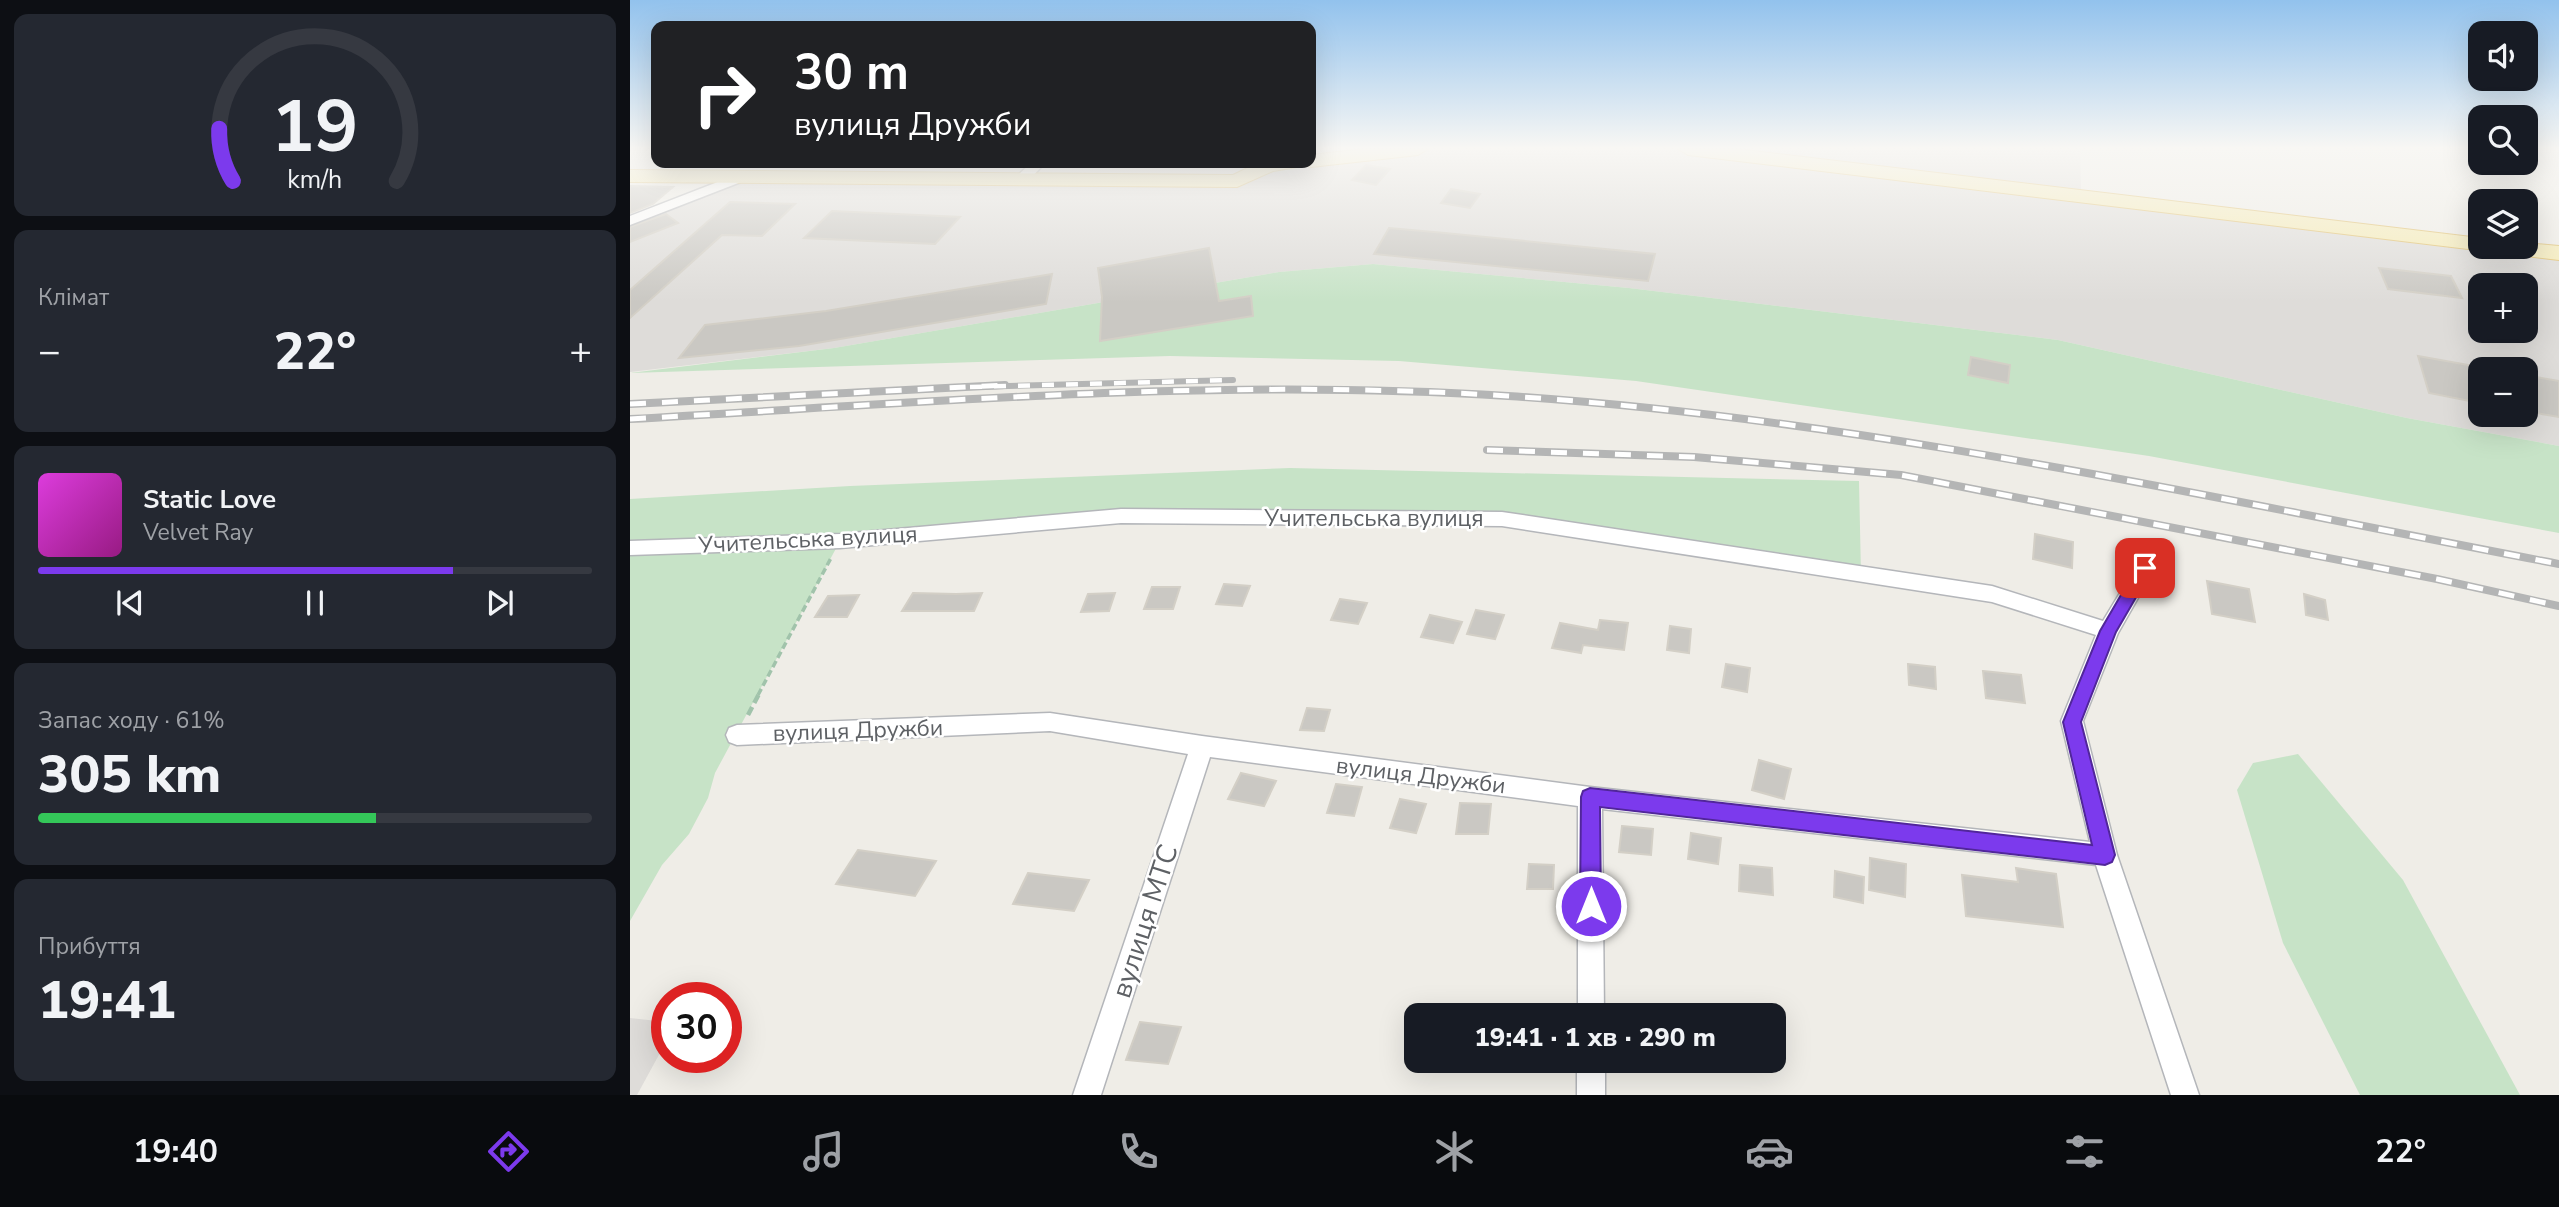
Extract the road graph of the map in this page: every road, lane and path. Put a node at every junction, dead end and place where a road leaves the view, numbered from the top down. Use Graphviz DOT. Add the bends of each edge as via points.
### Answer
graph roads {
  1 [pos="683,200"];
  2 [pos="2110,200"];
  3 [pos="630,221"];
  4 [pos="2468,244"];
  5 [pos="2538,251"];
  6 [pos="2559,253"];
  7 [pos="840,541"];
  8 [pos="630,548"];
  9 [pos="2145,568"];
  10 [pos="2108,631"];
  11 [pos="737,735"];
  12 [pos="1202,746"];
  13 [pos="1590,797"];
  14 [pos="2105,855"];
  15 [pos="1591,1003"];
  16 [pos="1591,1073"];
  17 [pos="1087,1095"];
  18 [pos="1591,1095"];
  19 [pos="2185,1095"];
  1 -- 3 [label="street"];
  2 -- 4 [label="main road"];
  5 -- 6 [label="main road"];
  7 -- 8 [label="street, Учительська вулиця"];
  7 -- 10 [label="street, Учительська вулиця" via="1121,516 1502,519 1992,594"];
  7 -- 11 [label="path"];
  9 -- 10 [label="street"];
  10 -- 14 [label="street" via="2072,722"];
  11 -- 12 [label="street, вулиця Дружби" via="1050,722"];
  12 -- 13 [label="street, вулиця Дружби"];
  12 -- 17 [label="street, вулиця МТС"];
  13 -- 14 [label="street, вулиця Дружби"];
  13 -- 15 [label="street"];
  14 -- 19 [label="street"];
  16 -- 18 [label="street"];
}
